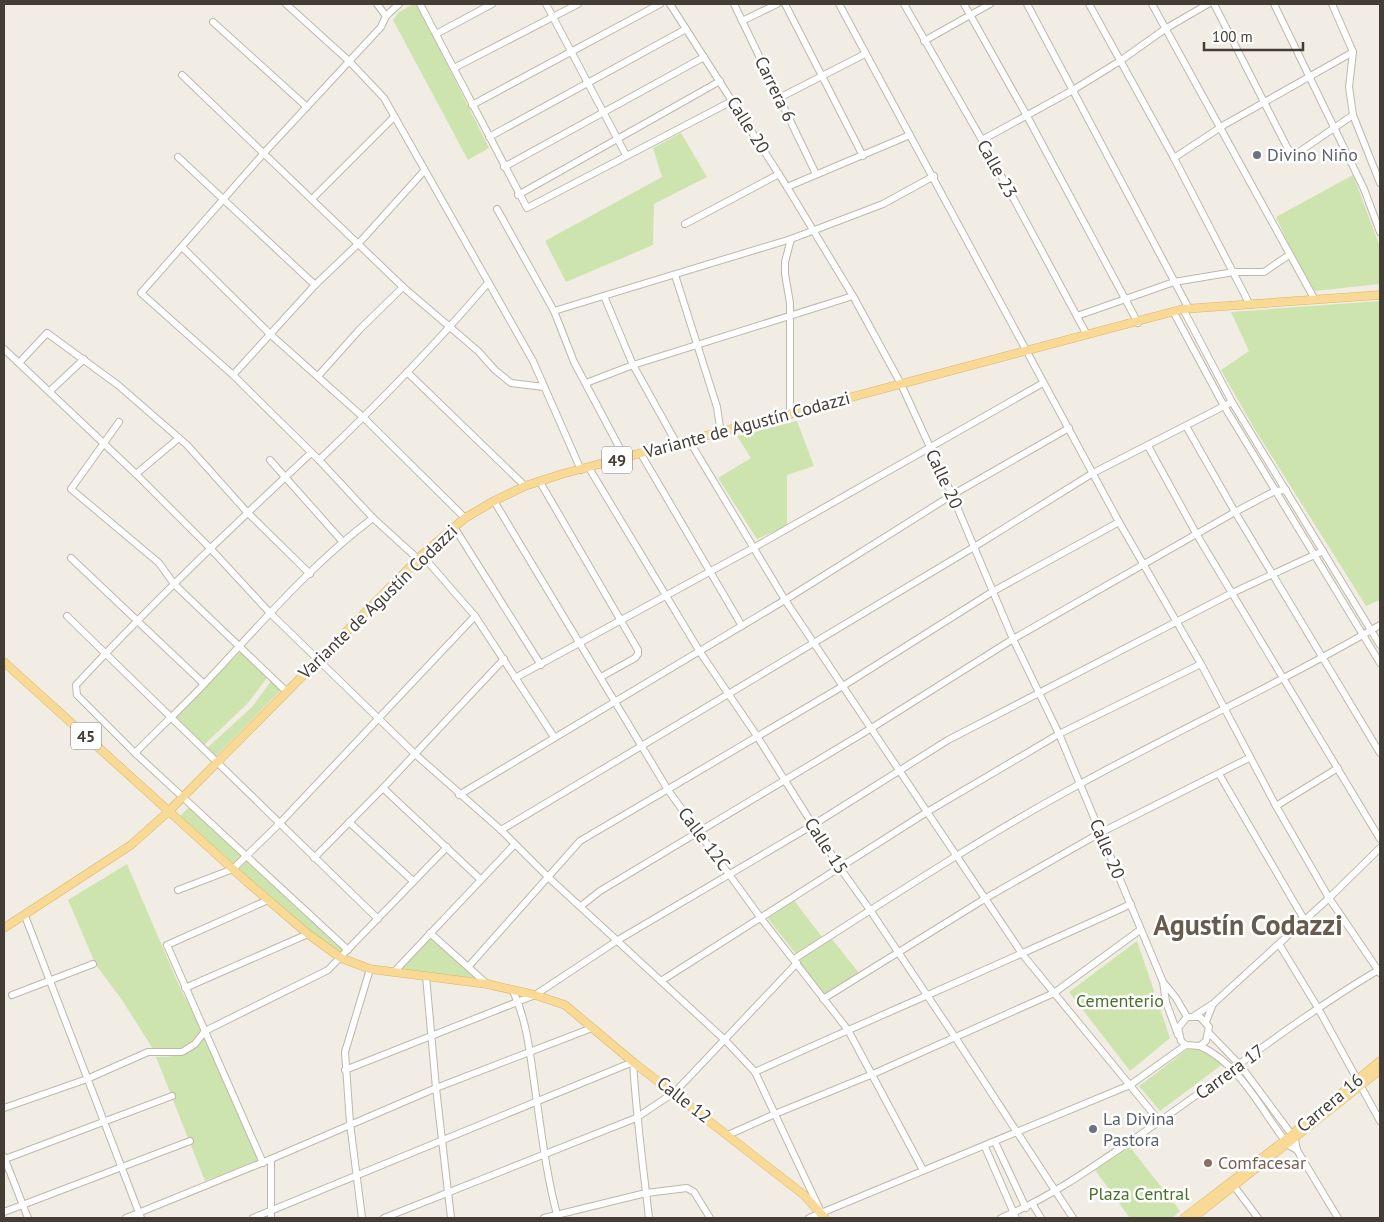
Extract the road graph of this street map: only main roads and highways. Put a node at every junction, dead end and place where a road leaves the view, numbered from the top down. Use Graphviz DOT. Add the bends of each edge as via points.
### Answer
graph roads {
  1 [pos="1380,295"];
  2 [pos="4,662"];
  3 [pos="169,811"];
  4 [pos="4,928"];
  5 [pos="1380,1062"];
  6 [pos="1380,1070"];
  7 [pos="1360,1082"];
  8 [pos="1286,1143"];
  9 [pos="823,1216"];
  10 [pos="1184,1218"];
  11 [pos="1193,1218"];
  1 -- 3 [label="main road, Variante de Agustín Codazzi / 49" via="1186,309 525,486 465,518 420,557"];
  2 -- 3 [label="main road, 45"];
  3 -- 4 [label="main road, Variante de Agustín Codazzi / 49" via="123,852"];
  3 -- 9 [label="main road, Calle 12" via="268,900 341,958 370,969 487,984 565,1005 804,1195"];
  5 -- 7 [label="main road, Carrera 16"];
  6 -- 7 [label="main road, Carrera 16"];
  7 -- 8 [label="main road, Carrera 16"];
  8 -- 10 [label="main road, Carrera 16"];
  8 -- 11 [label="main road, Carrera 16"];
}
